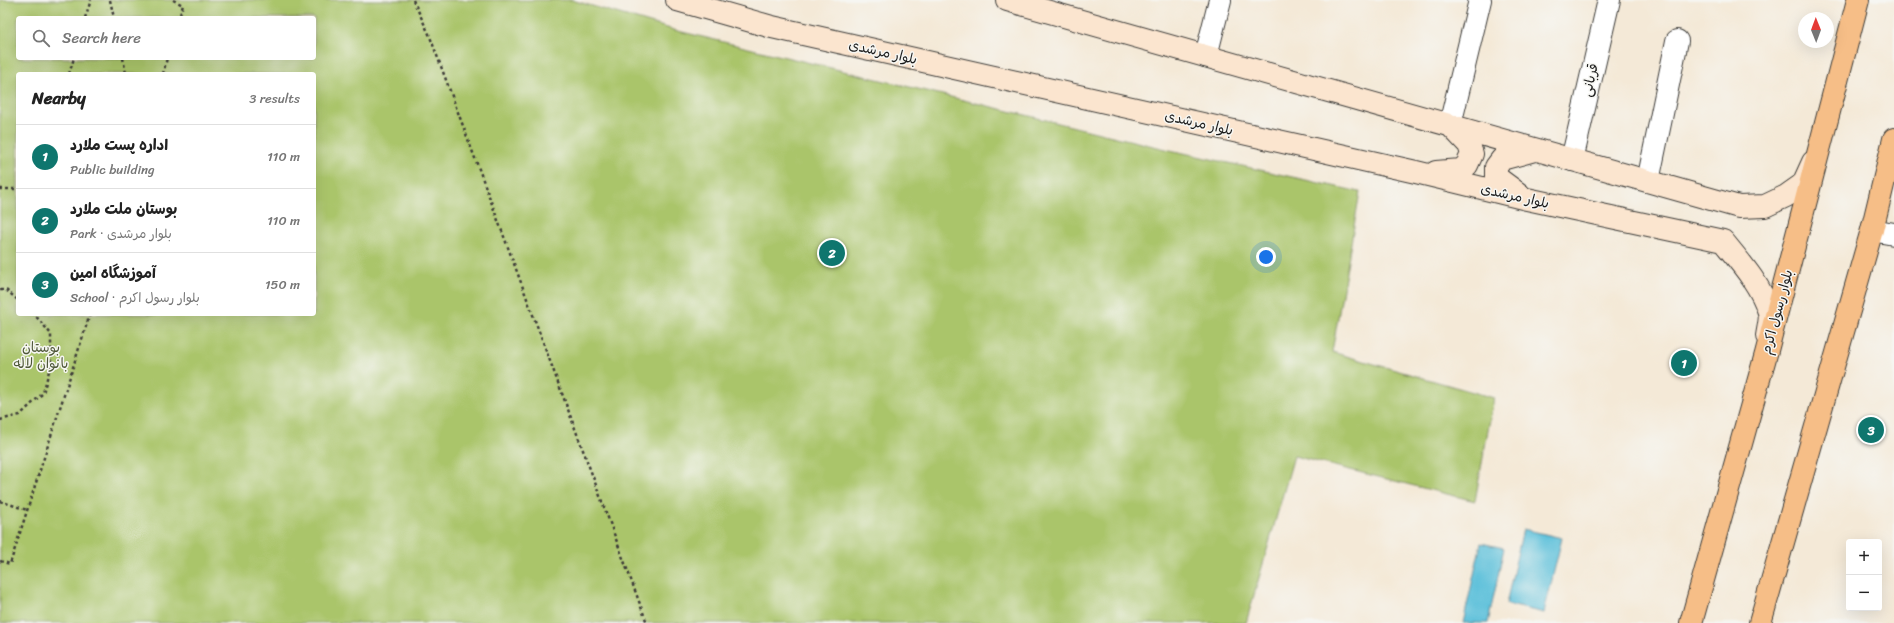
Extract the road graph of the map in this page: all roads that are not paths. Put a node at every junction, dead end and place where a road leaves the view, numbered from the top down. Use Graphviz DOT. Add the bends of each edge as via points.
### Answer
graph roads {
  1 [pos="677,0"];
  2 [pos="1220,0"];
  3 [pos="1480,0"];
  4 [pos="1609,0"];
  5 [pos="1858,0"];
  6 [pos="1012,1"];
  7 [pos="1677,41"];
  8 [pos="1206,56"];
  9 [pos="1450,125"];
  10 [pos="1894,139"];
  11 [pos="1822,141"];
  12 [pos="1536,150"];
  13 [pos="1572,160"];
  14 [pos="1416,172"];
  15 [pos="1648,181"];
  16 [pos="1527,199"];
  17 [pos="1872,230"];
  18 [pos="1894,234"];
  19 [pos="1766,354"];
  20 [pos="1691,623"];
  21 [pos="1760,623"];
  1 -- 14 [label="main road, بلوار مرشدی" via="772,27"];
  2 -- 8 [label="street"];
  3 -- 9 [label="street"];
  4 -- 13 [label="street, قربانی"];
  5 -- 11 [label="main road, بلوار رسول اکرم"];
  6 -- 8 [label="main road"];
  7 -- 15 [label="street"];
  8 -- 9 [label="main road"];
  9 -- 12 [label="main road"];
  9 -- 14 [label="main road" via="1469,145 1472,154 1467,165 1461,170"];
  10 -- 17 [label="main road"];
  11 -- 15 [label="main road" via="1803,184 1765,206 1739,207"];
  11 -- 19 [label="main road, بلوار رسول اکرم"];
  12 -- 13 [label="main road"];
  12 -- 16 [label="main road" via="1502,159 1496,167 1496,177"];
  13 -- 15 [label="main road"];
  14 -- 16 [label="main road, بلوار مرشدی"];
  16 -- 19 [label="main road, بلوار مرشدی" via="1723,242 1743,266 1770,313"];
  17 -- 18 [label="street"];
  17 -- 21 [label="main road"];
  19 -- 20 [label="main road, بلوار رسول اکرم"];
}
